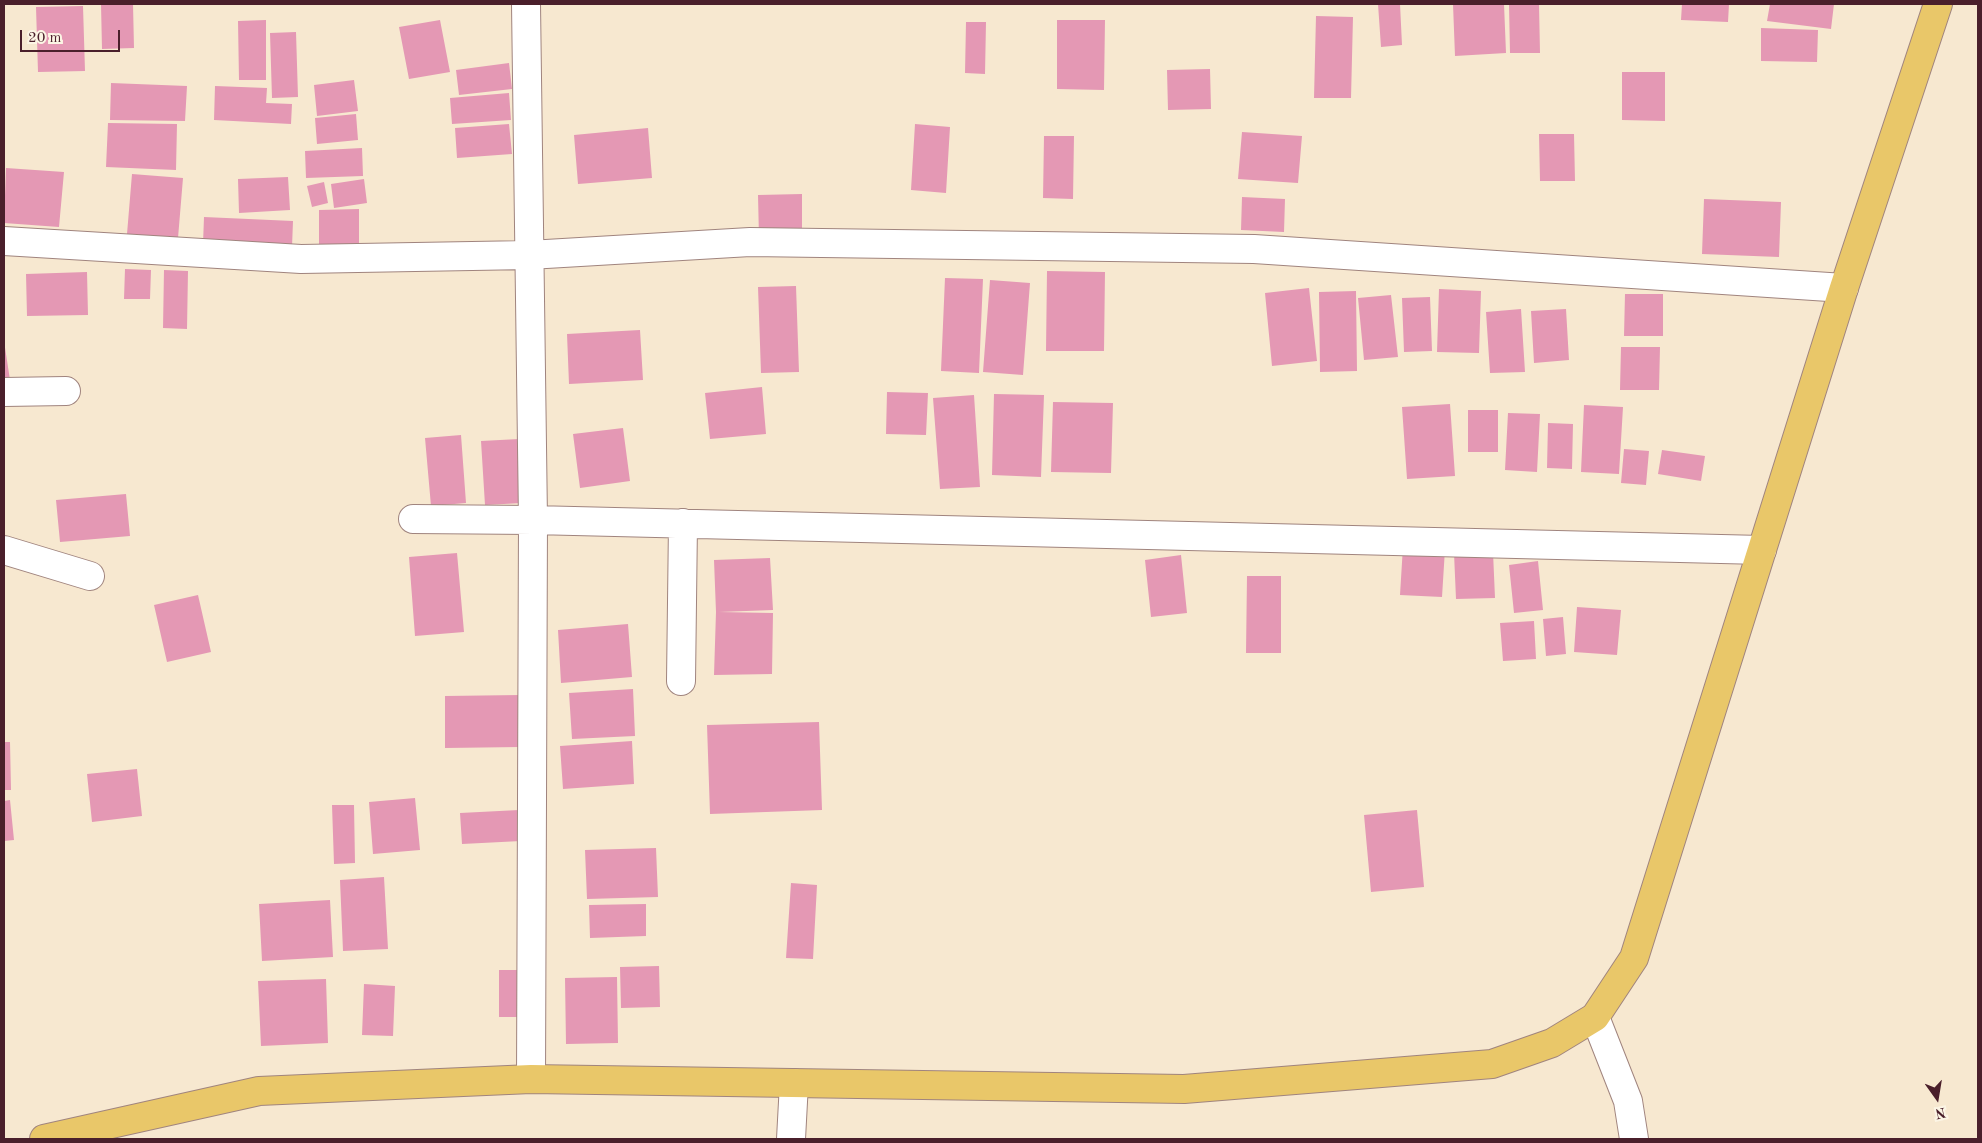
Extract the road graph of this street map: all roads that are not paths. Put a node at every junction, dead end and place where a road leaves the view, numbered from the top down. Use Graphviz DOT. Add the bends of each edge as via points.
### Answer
graph roads {
  1 [pos="526,4"];
  2 [pos="1938,4"];
  3 [pos="4,241"];
  4 [pos="529,255"];
  5 [pos="1844,288"];
  6 [pos="66,391"];
  7 [pos="4,392"];
  8 [pos="413,519"];
  9 [pos="533,520"];
  10 [pos="683,523"];
  11 [pos="4,550"];
  12 [pos="1762,550"];
  13 [pos="90,576"];
  14 [pos="681,681"];
  15 [pos="1595,1017"];
  16 [pos="530,1079"];
  17 [pos="794,1083"];
  18 [pos="44,1139"];
  19 [pos="791,1139"];
  20 [pos="1634,1139"];
  1 -- 4 [label="street"];
  2 -- 5 [label="main road"];
  3 -- 4 [label="street" via="301,259"];
  4 -- 5 [label="street" via="750,242 1254,249"];
  4 -- 9 [label="street"];
  5 -- 12 [label="main road"];
  6 -- 7 [label="street"];
  8 -- 9 [label="street"];
  9 -- 10 [label="street"];
  9 -- 16 [label="street"];
  10 -- 12 [label="street"];
  10 -- 14 [label="street"];
  11 -- 13 [label="street"];
  12 -- 15 [label="main road" via="1634,958"];
  15 -- 17 [label="main road" via="1552,1043 1492,1064 1472,1066 1184,1089"];
  15 -- 20 [label="street" via="1628,1101"];
  16 -- 17 [label="main road"];
  16 -- 18 [label="main road" via="259,1091"];
  17 -- 19 [label="street"];
}
